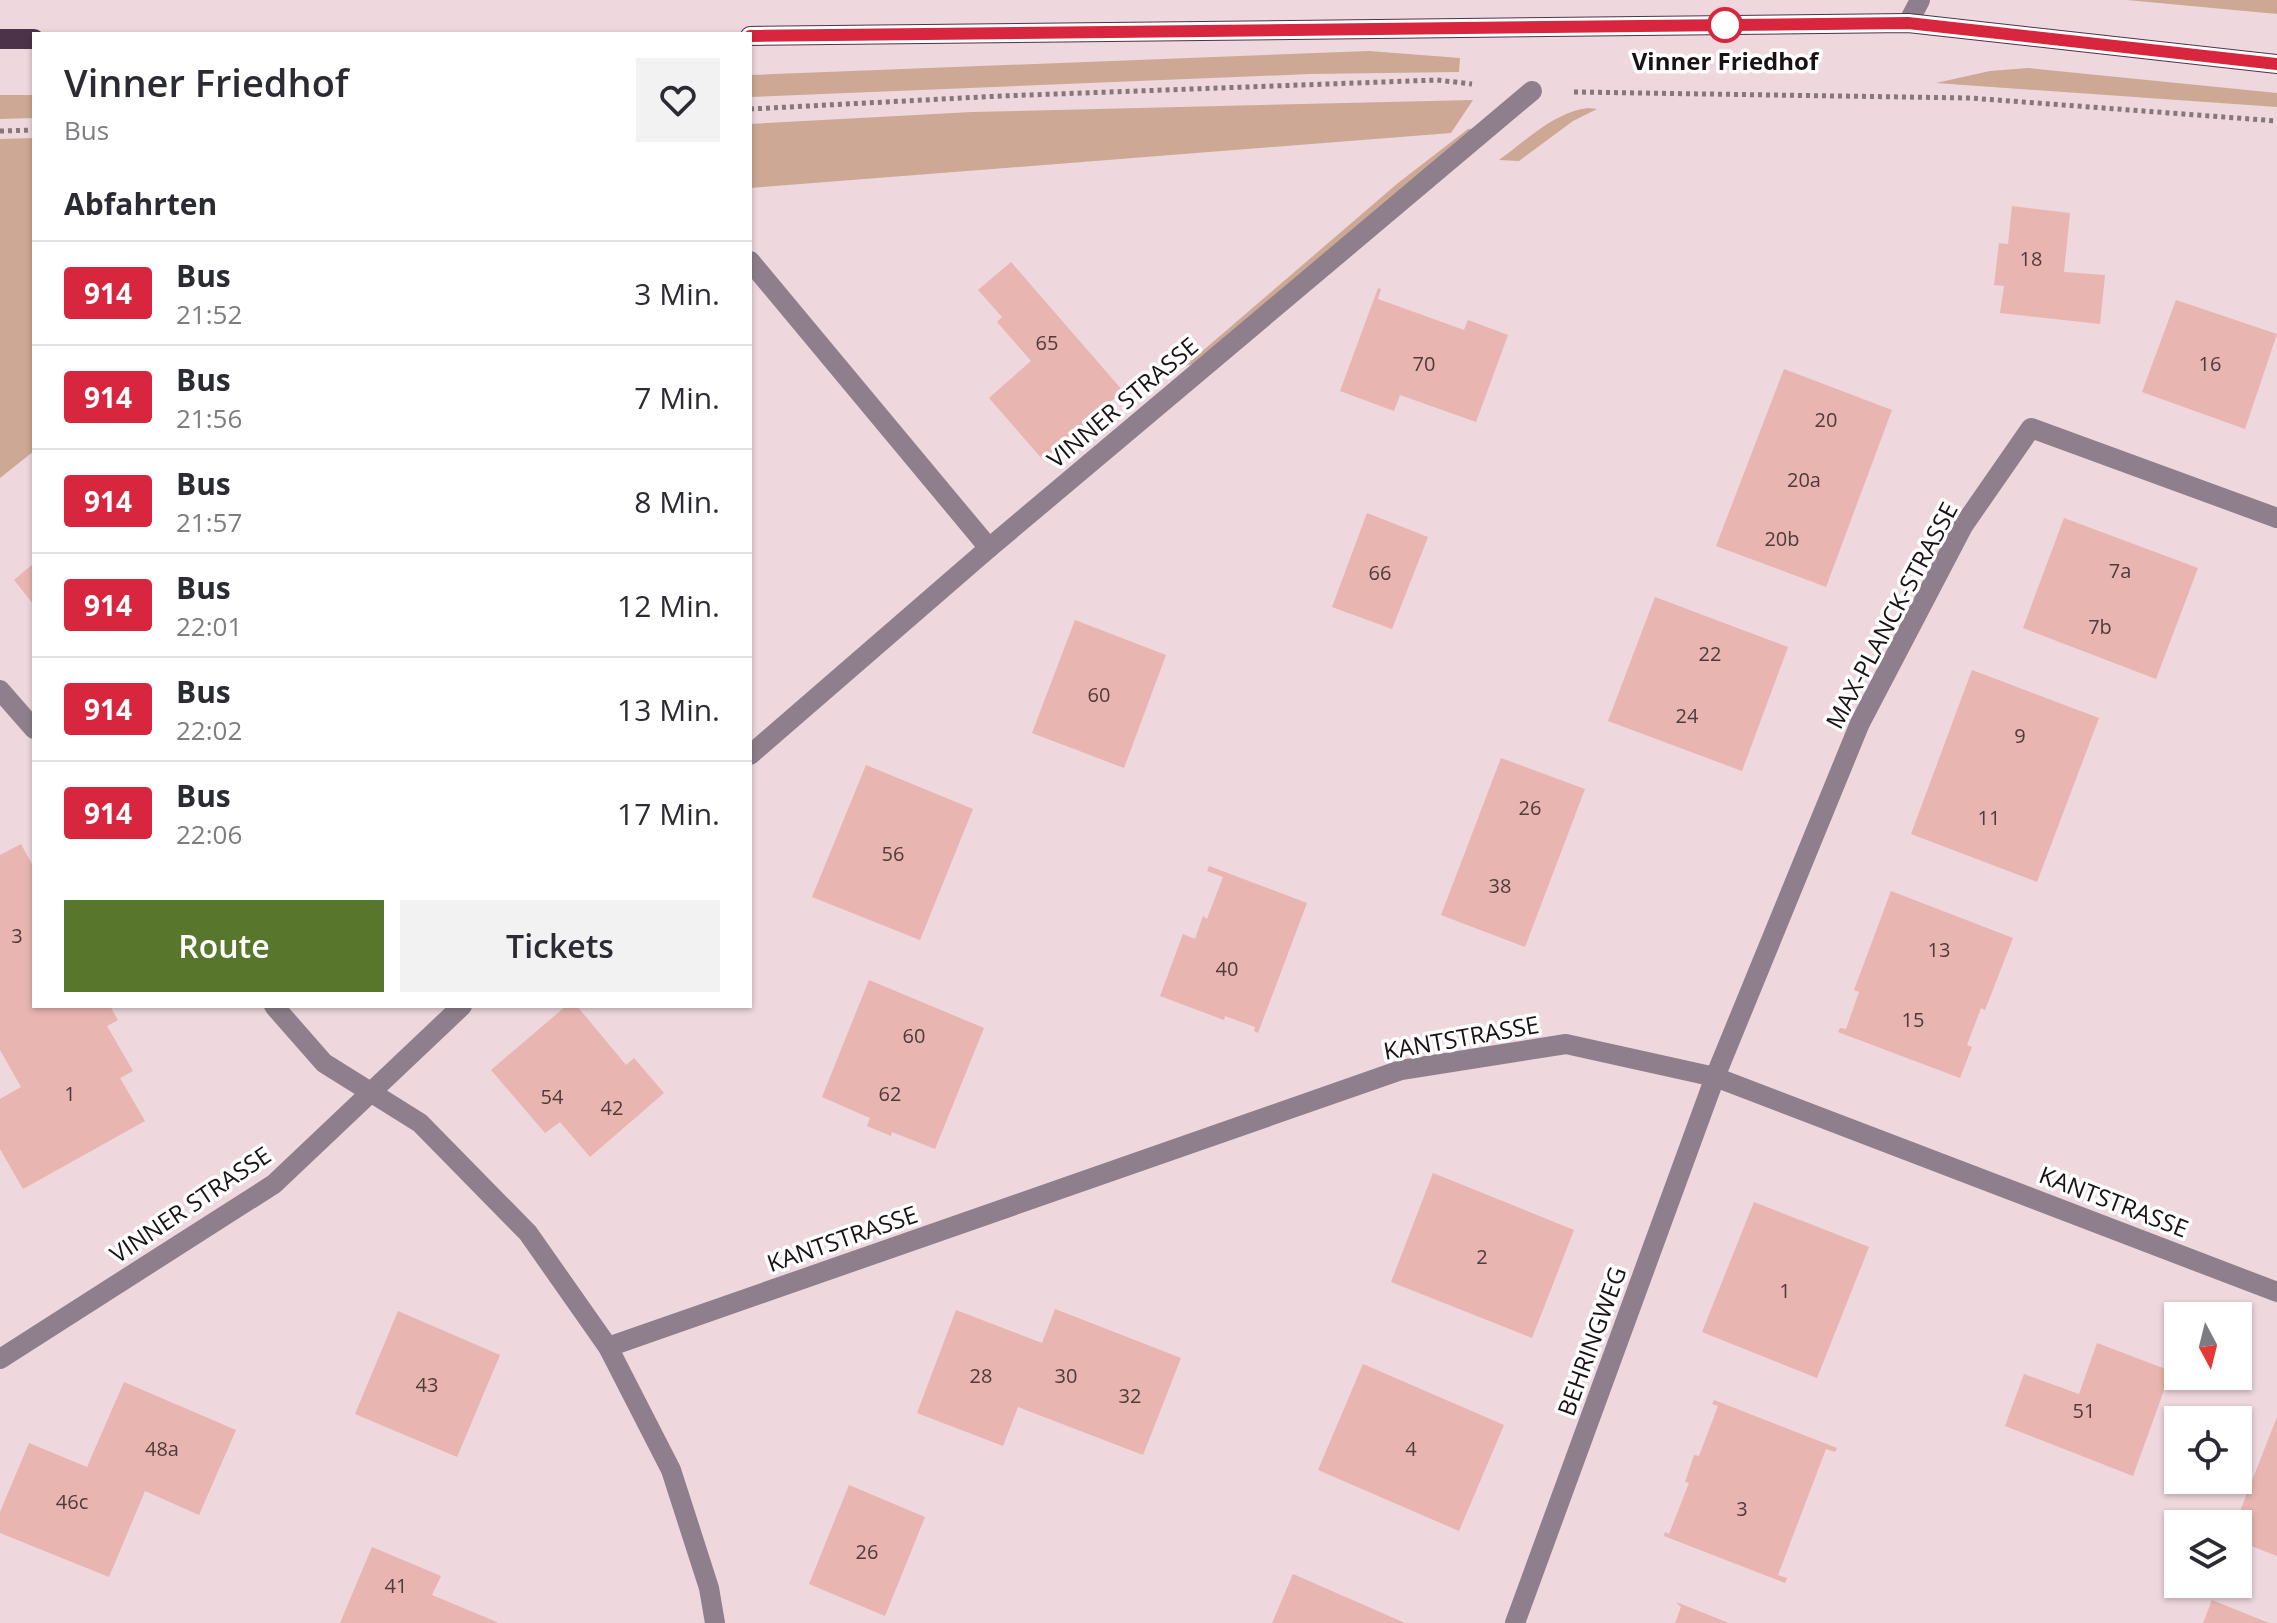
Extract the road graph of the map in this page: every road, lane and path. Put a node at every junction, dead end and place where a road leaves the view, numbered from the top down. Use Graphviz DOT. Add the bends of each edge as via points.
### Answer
graph roads {
  1 [pos="1920,0"];
  2 [pos="1908,23"];
  3 [pos="752,36"];
  4 [pos="0,39"];
  5 [pos="32,39"];
  6 [pos="2277,64"];
  7 [pos="1532,91"];
  8 [pos="32,130"];
  9 [pos="0,131"];
  10 [pos="752,263"];
  11 [pos="2277,518"];
  12 [pos="989,548"];
  13 [pos="0,690"];
  14 [pos="32,727"];
  15 [pos="752,753"];
  16 [pos="276,1008"];
  17 [pos="460,1008"];
  18 [pos="1715,1077"];
  19 [pos="370,1092"];
  20 [pos="2277,1292"];
  21 [pos="608,1347"];
  22 [pos="0,1359"];
  23 [pos="715,1623"];
  24 [pos="1515,1623"];
  1 -- 2 [label="street"];
  2 -- 3 [label="main road"];
  2 -- 6 [label="main road"];
  4 -- 5 [label="main road"];
  7 -- 12 [label="street, VINNER STRASSE"];
  8 -- 9 [label="path"];
  10 -- 12 [label="street"];
  11 -- 18 [label="street, MAX-PLANCK-STRASSE" via="2031,428 1963,526 1860,723"];
  12 -- 15 [label="street, VINNER STRASSE"];
  13 -- 14 [label="street"];
  16 -- 19 [label="street" via="324,1063"];
  17 -- 19 [label="street, VINNER STRASSE"];
  18 -- 20 [label="street, KANTSTRASSE"];
  18 -- 21 [label="street, KANTSTRASSE" via="1566,1044 1401,1070"];
  18 -- 24 [label="street, BEHRINGWEG"];
  19 -- 21 [label="street" via="420,1123 528,1233"];
  19 -- 22 [label="street, VINNER STRASSE" via="274,1184"];
  21 -- 23 [label="street" via="671,1470"];
}
